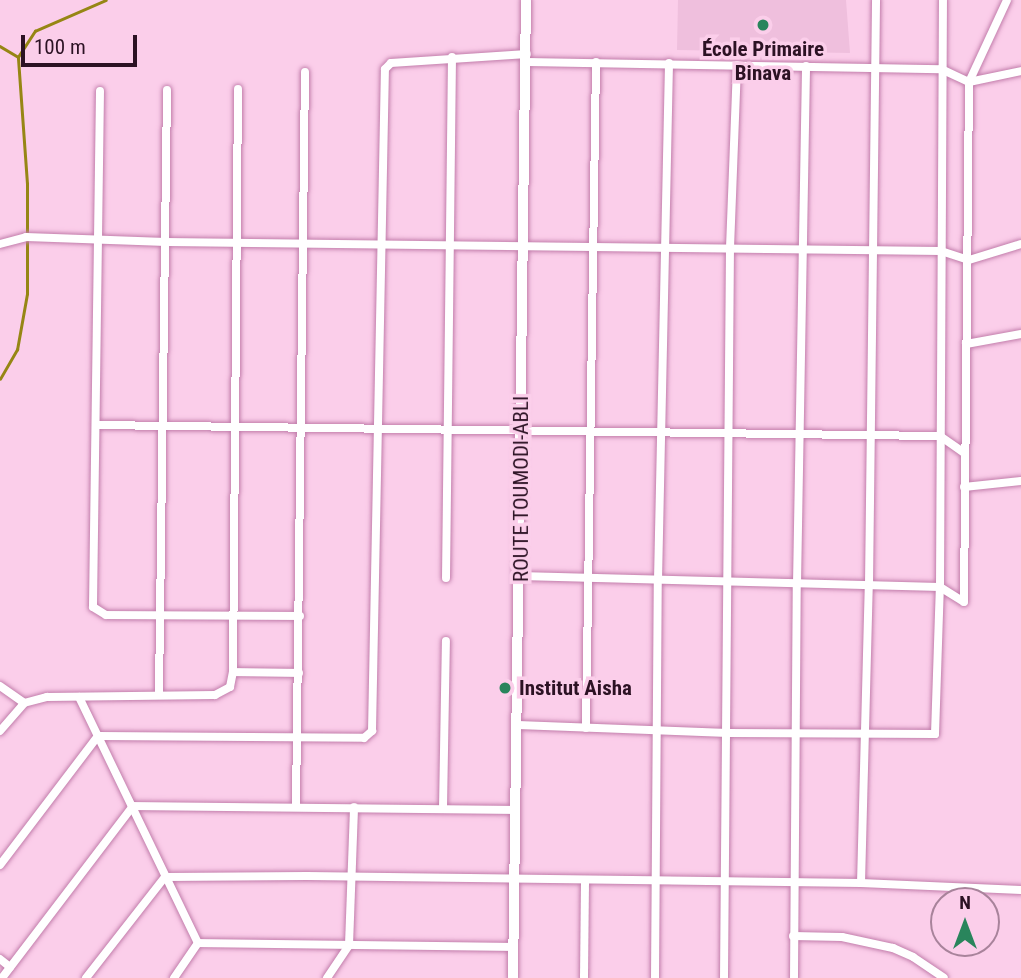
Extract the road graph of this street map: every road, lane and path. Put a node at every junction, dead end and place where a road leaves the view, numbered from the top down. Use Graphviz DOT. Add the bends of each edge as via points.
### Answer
graph roads {
  1 [pos="526,0"];
  2 [pos="876,0"];
  3 [pos="943,0"];
  4 [pos="1007,0"];
  5 [pos="452,57"];
  6 [pos="527,58"];
  7 [pos="596,62"];
  8 [pos="669,63"];
  9 [pos="737,65"];
  10 [pos="806,66"];
  11 [pos="873,67"];
  12 [pos="941,69"];
  13 [pos="1021,71"];
  14 [pos="305,72"];
  15 [pos="969,82"];
  16 [pos="238,89"];
  17 [pos="100,90"];
  18 [pos="167,90"];
  19 [pos="99,240"];
  20 [pos="166,242"];
  21 [pos="238,243"];
  22 [pos="303,243"];
  23 [pos="0,244"];
  24 [pos="382,244"];
  25 [pos="450,244"];
  26 [pos="523,244"];
  27 [pos="1021,244"];
  28 [pos="593,246"];
  29 [pos="664,247"];
  30 [pos="730,248"];
  31 [pos="803,250"];
  32 [pos="871,250"];
  33 [pos="941,251"];
  34 [pos="969,260"];
  35 [pos="1021,334"];
  36 [pos="966,344"];
  37 [pos="96,425"];
  38 [pos="165,425"];
  39 [pos="236,426"];
  40 [pos="301,426"];
  41 [pos="379,427"];
  42 [pos="448,428"];
  43 [pos="521,428"];
  44 [pos="591,430"];
  45 [pos="661,431"];
  46 [pos="729,432"];
  47 [pos="799,434"];
  48 [pos="870,435"];
  49 [pos="940,436"];
  50 [pos="964,453"];
  51 [pos="1021,481"];
  52 [pos="964,487"];
  53 [pos="520,576"];
  54 [pos="446,578"];
  55 [pos="589,578"];
  56 [pos="658,580"];
  57 [pos="729,581"];
  58 [pos="797,584"];
  59 [pos="869,584"];
  60 [pos="940,587"];
  61 [pos="233,616"];
  62 [pos="300,616"];
  63 [pos="162,617"];
  64 [pos="446,640"];
  65 [pos="233,672"];
  66 [pos="299,673"];
  67 [pos="0,686"];
  68 [pos="159,693"];
  69 [pos="79,697"];
  70 [pos="24,703"];
  71 [pos="518,725"];
  72 [pos="586,728"];
  73 [pos="657,729"];
  74 [pos="0,731"];
  75 [pos="728,733"];
  76 [pos="864,733"];
  77 [pos="796,734"];
  78 [pos="98,736"];
  79 [pos="298,738"];
  80 [pos="133,806"];
  81 [pos="296,807"];
  82 [pos="354,807"];
  83 [pos="443,808"];
  84 [pos="515,810"];
  85 [pos="0,865"];
  86 [pos="165,877"];
  87 [pos="352,877"];
  88 [pos="515,878"];
  89 [pos="585,881"];
  90 [pos="655,881"];
  91 [pos="726,883"];
  92 [pos="861,883"];
  93 [pos="795,885"];
  94 [pos="1021,890"];
  95 [pos="793,936"];
  96 [pos="198,943"];
  97 [pos="349,945"];
  98 [pos="513,947"];
  99 [pos="0,959"];
  100 [pos="10,967"];
  101 [pos="2,978"];
  102 [pos="86,978"];
  103 [pos="174,978"];
  104 [pos="327,978"];
  105 [pos="513,978"];
  106 [pos="584,978"];
  107 [pos="655,978"];
  108 [pos="724,978"];
  109 [pos="794,978"];
  110 [pos="944,978"];
  1 -- 6 [label="street, ROUTE TOUMODI-ABLI"];
  2 -- 11 [label="street"];
  3 -- 12 [label="street"];
  4 -- 15 [label="street"];
  5 -- 6 [label="street"];
  5 -- 24 [label="street" via="391,63 385,69"];
  5 -- 25 [label="street"];
  6 -- 7 [label="street"];
  6 -- 26 [label="street, ROUTE TOUMODI-ABLI"];
  7 -- 8 [label="street"];
  7 -- 28 [label="street"];
  8 -- 9 [label="street"];
  8 -- 29 [label="street"];
  9 -- 10 [label="street"];
  9 -- 30 [label="street"];
  10 -- 11 [label="street"];
  10 -- 31 [label="street"];
  11 -- 12 [label="street"];
  11 -- 32 [label="street"];
  12 -- 15 [label="street"];
  12 -- 33 [label="street"];
  13 -- 15 [label="street"];
  14 -- 22 [label="street"];
  15 -- 34 [label="street"];
  16 -- 21 [label="street"];
  17 -- 19 [label="street"];
  18 -- 20 [label="street"];
  19 -- 20 [label="street"];
  19 -- 23 [label="street" via="26,237"];
  19 -- 37 [label="street"];
  20 -- 21 [label="street"];
  20 -- 38 [label="street"];
  21 -- 22 [label="street"];
  21 -- 39 [label="street"];
  22 -- 24 [label="street"];
  22 -- 40 [label="street"];
  24 -- 25 [label="street"];
  24 -- 41 [label="street"];
  25 -- 26 [label="street"];
  25 -- 42 [label="street"];
  26 -- 28 [label="street"];
  26 -- 43 [label="street, ROUTE TOUMODI-ABLI"];
  27 -- 34 [label="street"];
  28 -- 29 [label="street"];
  28 -- 44 [label="street"];
  29 -- 30 [label="street"];
  29 -- 45 [label="street"];
  30 -- 31 [label="street"];
  30 -- 46 [label="street"];
  31 -- 32 [label="street"];
  31 -- 47 [label="street"];
  32 -- 33 [label="street"];
  32 -- 48 [label="street"];
  33 -- 34 [label="street"];
  33 -- 49 [label="street"];
  34 -- 36 [label="street"];
  35 -- 36 [label="street"];
  36 -- 50 [label="street"];
  37 -- 38 [label="street"];
  37 -- 63 [label="street" via="93,607 106,615"];
  38 -- 39 [label="street"];
  38 -- 63 [label="street"];
  39 -- 40 [label="street"];
  39 -- 61 [label="street"];
  40 -- 41 [label="street"];
  40 -- 62 [label="street"];
  41 -- 42 [label="street"];
  41 -- 79 [label="street" via="374,727 364,738"];
  42 -- 43 [label="street"];
  42 -- 54 [label="street"];
  43 -- 44 [label="street"];
  43 -- 53 [label="street, ROUTE TOUMODI-ABLI"];
  44 -- 45 [label="street"];
  44 -- 55 [label="street"];
  45 -- 46 [label="street"];
  45 -- 56 [label="street"];
  46 -- 47 [label="street"];
  46 -- 57 [label="street"];
  47 -- 48 [label="street"];
  47 -- 58 [label="street"];
  48 -- 49 [label="street"];
  48 -- 59 [label="street"];
  49 -- 50 [label="street"];
  49 -- 60 [label="street"];
  50 -- 52 [label="street"];
  51 -- 52 [label="street"];
  52 -- 60 [label="street" via="964,602"];
  53 -- 55 [label="street"];
  53 -- 71 [label="street, ROUTE TOUMODI-ABLI"];
  55 -- 56 [label="street"];
  55 -- 72 [label="street"];
  56 -- 57 [label="street"];
  56 -- 73 [label="street"];
  57 -- 58 [label="street"];
  57 -- 75 [label="street"];
  58 -- 59 [label="street"];
  58 -- 77 [label="street"];
  59 -- 60 [label="street"];
  59 -- 76 [label="street"];
  60 -- 76 [label="street" via="935,734"];
  61 -- 62 [label="street"];
  61 -- 63 [label="street"];
  61 -- 65 [label="street"];
  62 -- 66 [label="street"];
  63 -- 68 [label="street"];
  64 -- 83 [label="street"];
  65 -- 66 [label="street"];
  65 -- 68 [label="street" via="230,687 222,694"];
  66 -- 79 [label="street"];
  67 -- 70 [label="street"];
  68 -- 69 [label="street"];
  69 -- 70 [label="street"];
  69 -- 78 [label="street"];
  70 -- 74 [label="street"];
  71 -- 72 [label="street"];
  71 -- 84 [label="street, ROUTE TOUMODI-ABLI"];
  72 -- 73 [label="street"];
  73 -- 75 [label="street"];
  73 -- 90 [label="street"];
  75 -- 77 [label="street"];
  75 -- 91 [label="street"];
  76 -- 77 [label="street"];
  76 -- 92 [label="street"];
  77 -- 93 [label="street"];
  78 -- 79 [label="street"];
  78 -- 80 [label="street"];
  78 -- 85 [label="street"];
  79 -- 81 [label="street"];
  80 -- 81 [label="street"];
  80 -- 86 [label="street"];
  80 -- 100 [label="street"];
  81 -- 82 [label="street"];
  82 -- 83 [label="street"];
  82 -- 87 [label="street"];
  83 -- 84 [label="street"];
  84 -- 88 [label="street, ROUTE TOUMODI-ABLI"];
  86 -- 87 [label="street"];
  86 -- 96 [label="street"];
  86 -- 102 [label="street"];
  87 -- 88 [label="street"];
  87 -- 97 [label="street"];
  88 -- 89 [label="street"];
  88 -- 98 [label="street, ROUTE TOUMODI-ABLI"];
  89 -- 90 [label="street"];
  89 -- 106 [label="street"];
  90 -- 91 [label="street"];
  90 -- 107 [label="street"];
  91 -- 93 [label="street"];
  91 -- 108 [label="street"];
  92 -- 93 [label="street"];
  92 -- 94 [label="street"];
  93 -- 95 [label="street"];
  95 -- 109 [label="street"];
  95 -- 110 [label="street" via="842,937 893,948"];
  96 -- 97 [label="street"];
  96 -- 103 [label="street"];
  97 -- 98 [label="street"];
  97 -- 104 [label="street"];
  98 -- 105 [label="street, ROUTE TOUMODI-ABLI"];
  99 -- 100 [label="street"];
  100 -- 101 [label="street"];
}
